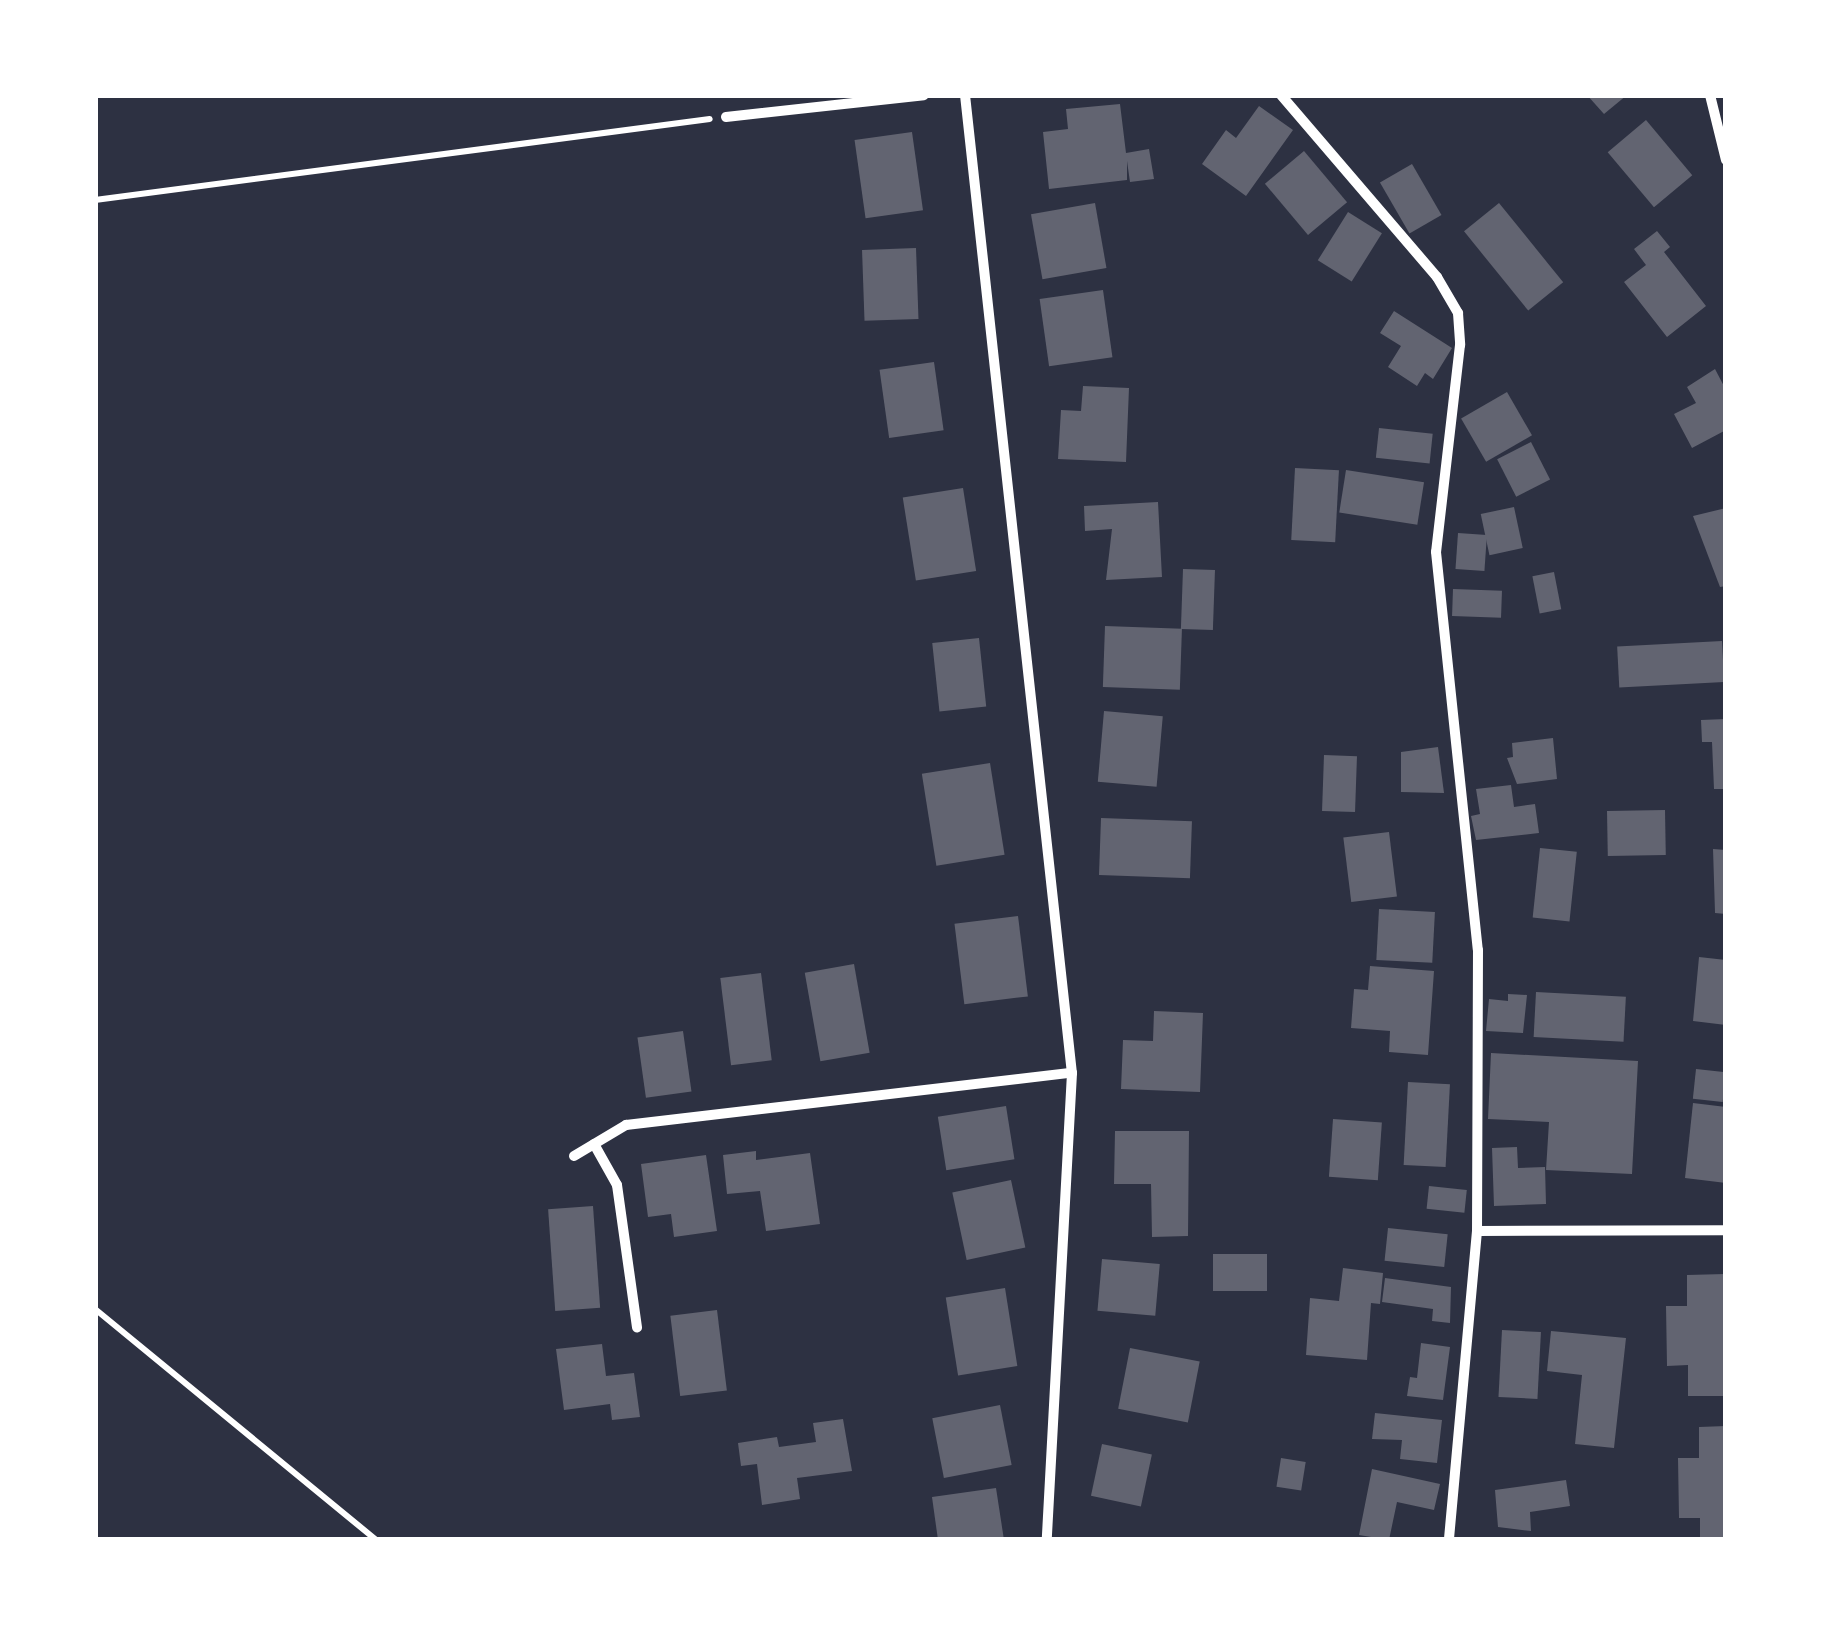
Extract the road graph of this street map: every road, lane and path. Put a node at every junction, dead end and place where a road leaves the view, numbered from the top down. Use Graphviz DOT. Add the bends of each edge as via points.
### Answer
graph roads {
  1 [pos="924,95"];
  2 [pos="965,95"];
  3 [pos="1281,95"];
  4 [pos="1710,95"];
  5 [pos="726,117"];
  6 [pos="1726,160"];
  7 [pos="95,200"];
  8 [pos="1072,1072"];
  9 [pos="594,1144"];
  10 [pos="574,1156"];
  11 [pos="1726,1230"];
  12 [pos="1477,1231"];
  13 [pos="95,1308"];
  14 [pos="637,1328"];
  15 [pos="376,1540"];
  16 [pos="1047,1540"];
  17 [pos="1449,1540"];
  1 -- 5 [label="street"];
  2 -- 8 [label="street"];
  3 -- 12 [label="street" via="1436,277 1458,313 1436,552 1478,950"];
  4 -- 6 [label="street"];
  5 -- 7 [label="path"];
  8 -- 9 [label="street" via="626,1125"];
  8 -- 16 [label="street"];
  9 -- 10 [label="street"];
  9 -- 14 [label="street" via="618,1186"];
  11 -- 12 [label="street"];
  12 -- 17 [label="street"];
  13 -- 15 [label="path"];
}
